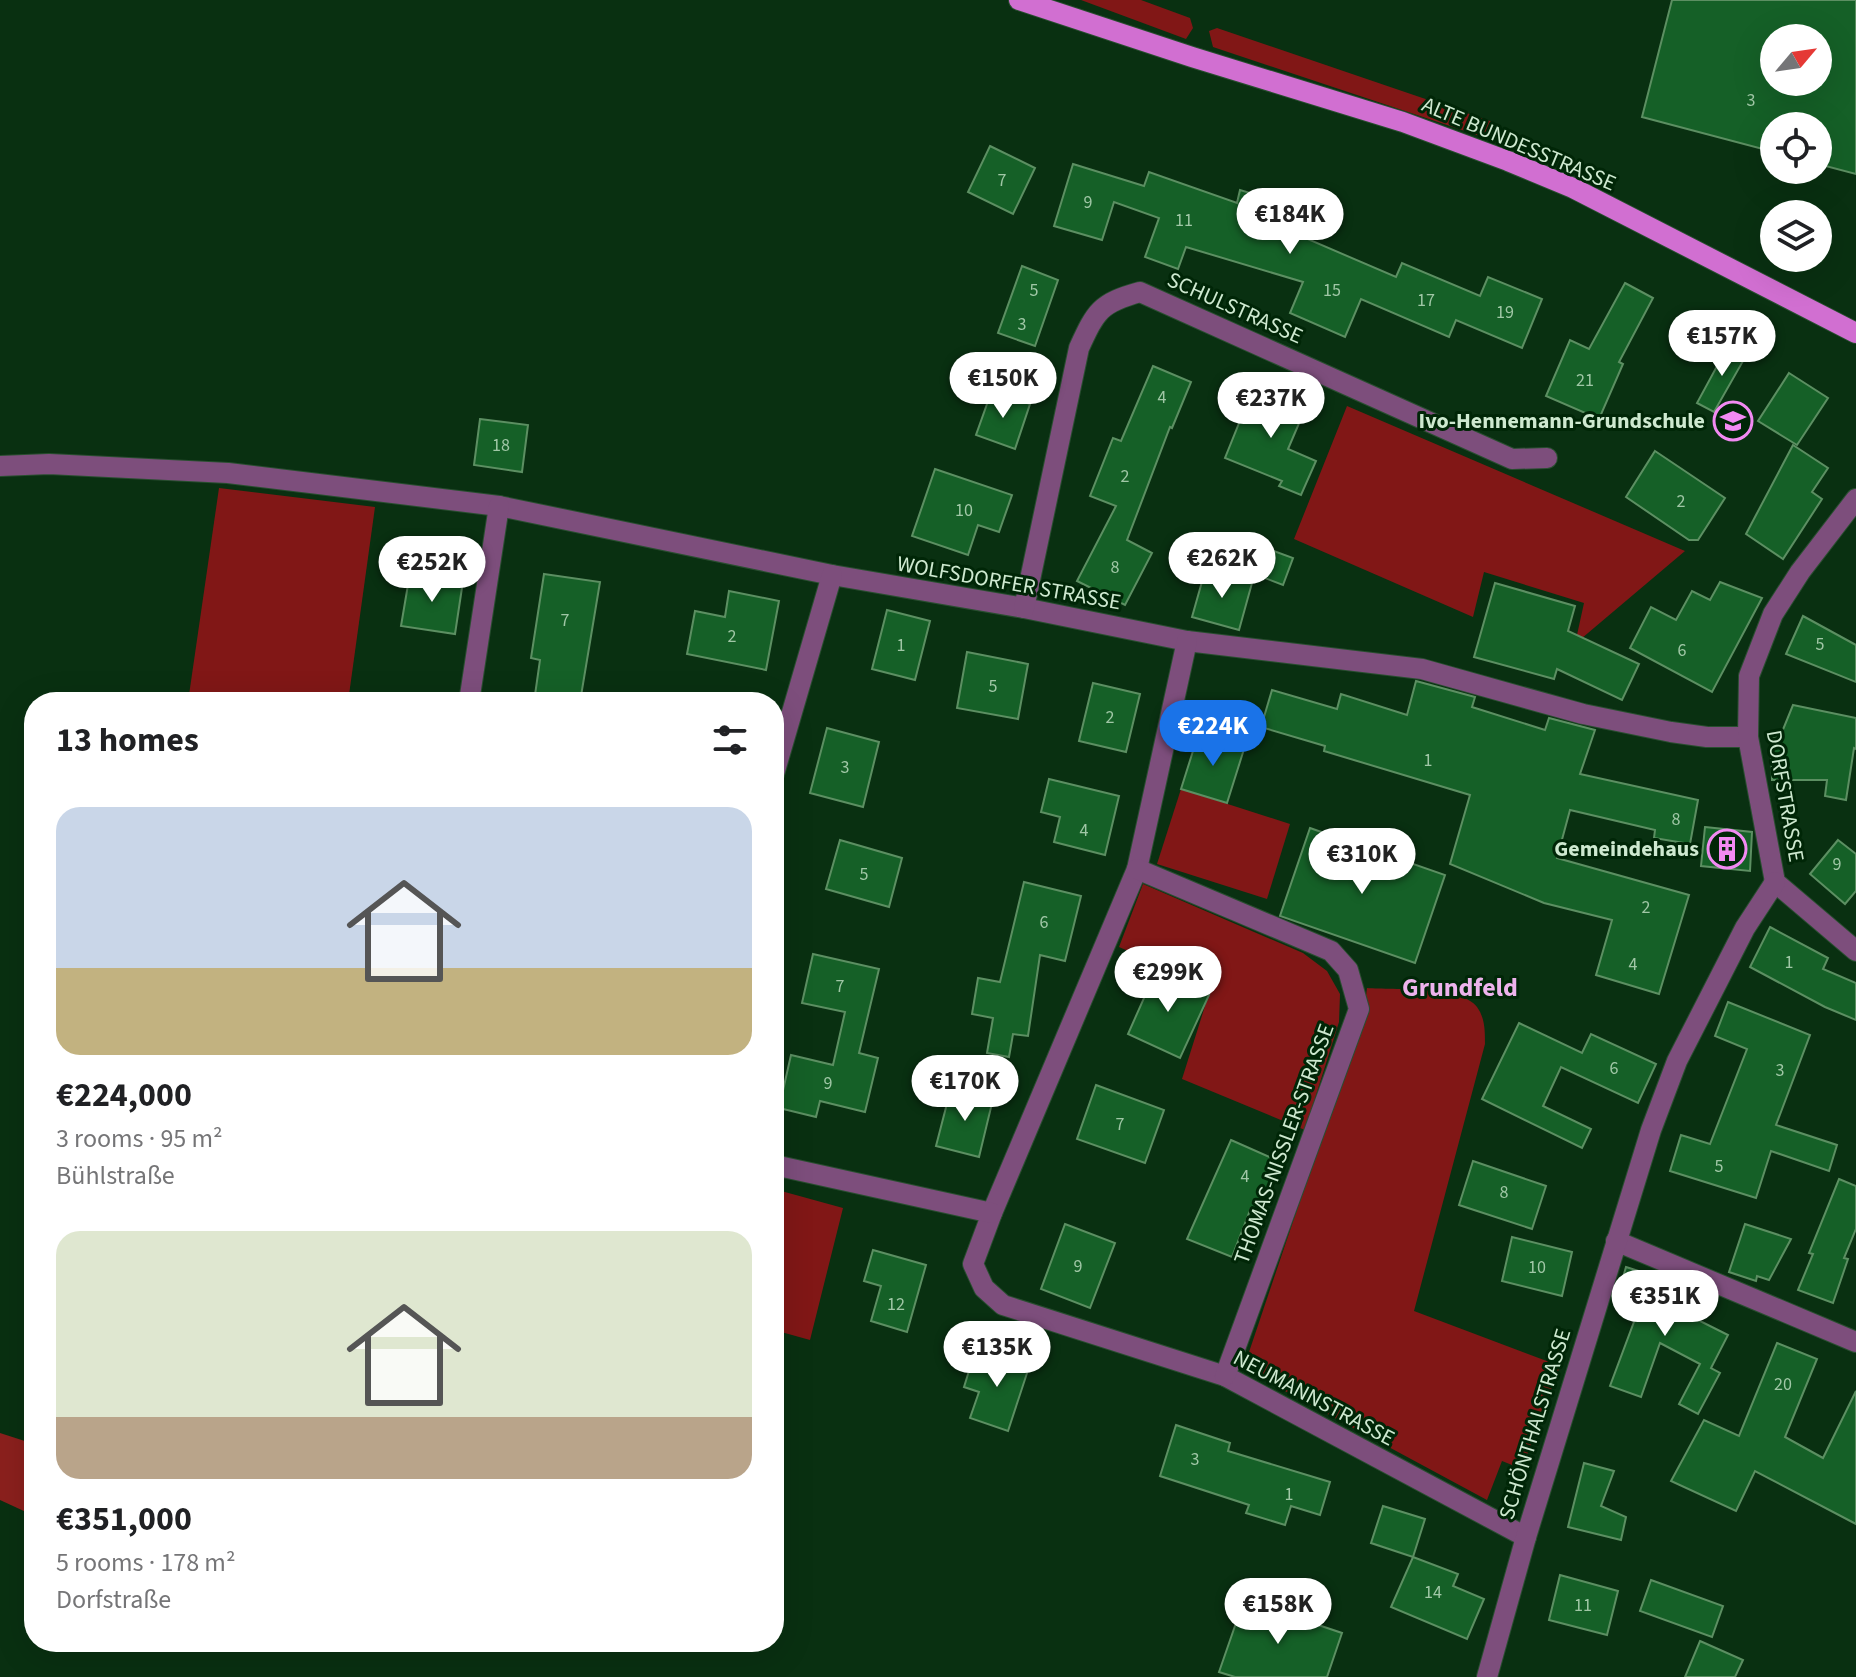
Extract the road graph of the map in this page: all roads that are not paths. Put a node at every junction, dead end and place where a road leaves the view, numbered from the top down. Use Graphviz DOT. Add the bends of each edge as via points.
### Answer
graph roads {
  1 [pos="1019,0"];
  2 [pos="1856,333"];
  3 [pos="1547,458"];
  4 [pos="0,466"];
  5 [pos="1856,499"];
  6 [pos="499,506"];
  7 [pos="832,575"];
  8 [pos="1024,608"];
  9 [pos="1187,641"];
  10 [pos="471,692"];
  11 [pos="1748,737"];
  12 [pos="784,740"];
  13 [pos="1137,869"];
  14 [pos="1775,882"];
  15 [pos="1856,951"];
  16 [pos="784,1167"];
  17 [pos="992,1213"];
  18 [pos="1616,1241"];
  19 [pos="1856,1342"];
  20 [pos="1225,1376"];
  21 [pos="1526,1537"];
  22 [pos="1487,1677"];
  1 -- 2 [label="main road, ALTE BUNDESSTRASSE" via="1403,122 1573,188"];
  3 -- 8 [label="street, SCHULSTRASSE" via="1512,459 1140,292 1113,299 1093,318 1079,348"];
  4 -- 6 [label="street, WOLFSDORFER STRASSE" via="213,472"];
  5 -- 11 [label="street, DORFSTRASSE" via="1773,614 1749,676"];
  6 -- 7 [label="street, WOLFSDORFER STRASSE"];
  6 -- 10 [label="street"];
  7 -- 8 [label="street, WOLFSDORFER STRASSE"];
  7 -- 12 [label="street"];
  8 -- 9 [label="street, WOLFSDORFER STRASSE"];
  9 -- 11 [label="street, WOLFSDORFER STRASSE" via="1422,669 1583,714 1671,732"];
  9 -- 13 [label="street"];
  11 -- 14 [label="street, DORFSTRASSE"];
  13 -- 17 [label="street"];
  13 -- 20 [label="street, THOMAS-NISSLER-STRASSE" via="1331,951 1348,970 1359,1009"];
  14 -- 15 [label="street, DORFSTRASSE"];
  14 -- 18 [label="street, SCHÖNTHALSTRASSE" via="1745,928 1677,1061"];
  16 -- 17 [label="street"];
  17 -- 20 [label="street, NEUMANNSTRASSE" via="973,1264 984,1288 1003,1305"];
  18 -- 19 [label="street"];
  18 -- 21 [label="street, SCHÖNTHALSTRASSE"];
  20 -- 21 [label="street, NEUMANNSTRASSE"];
  21 -- 22 [label="street, SCHÖNTHALSTRASSE"];
}
